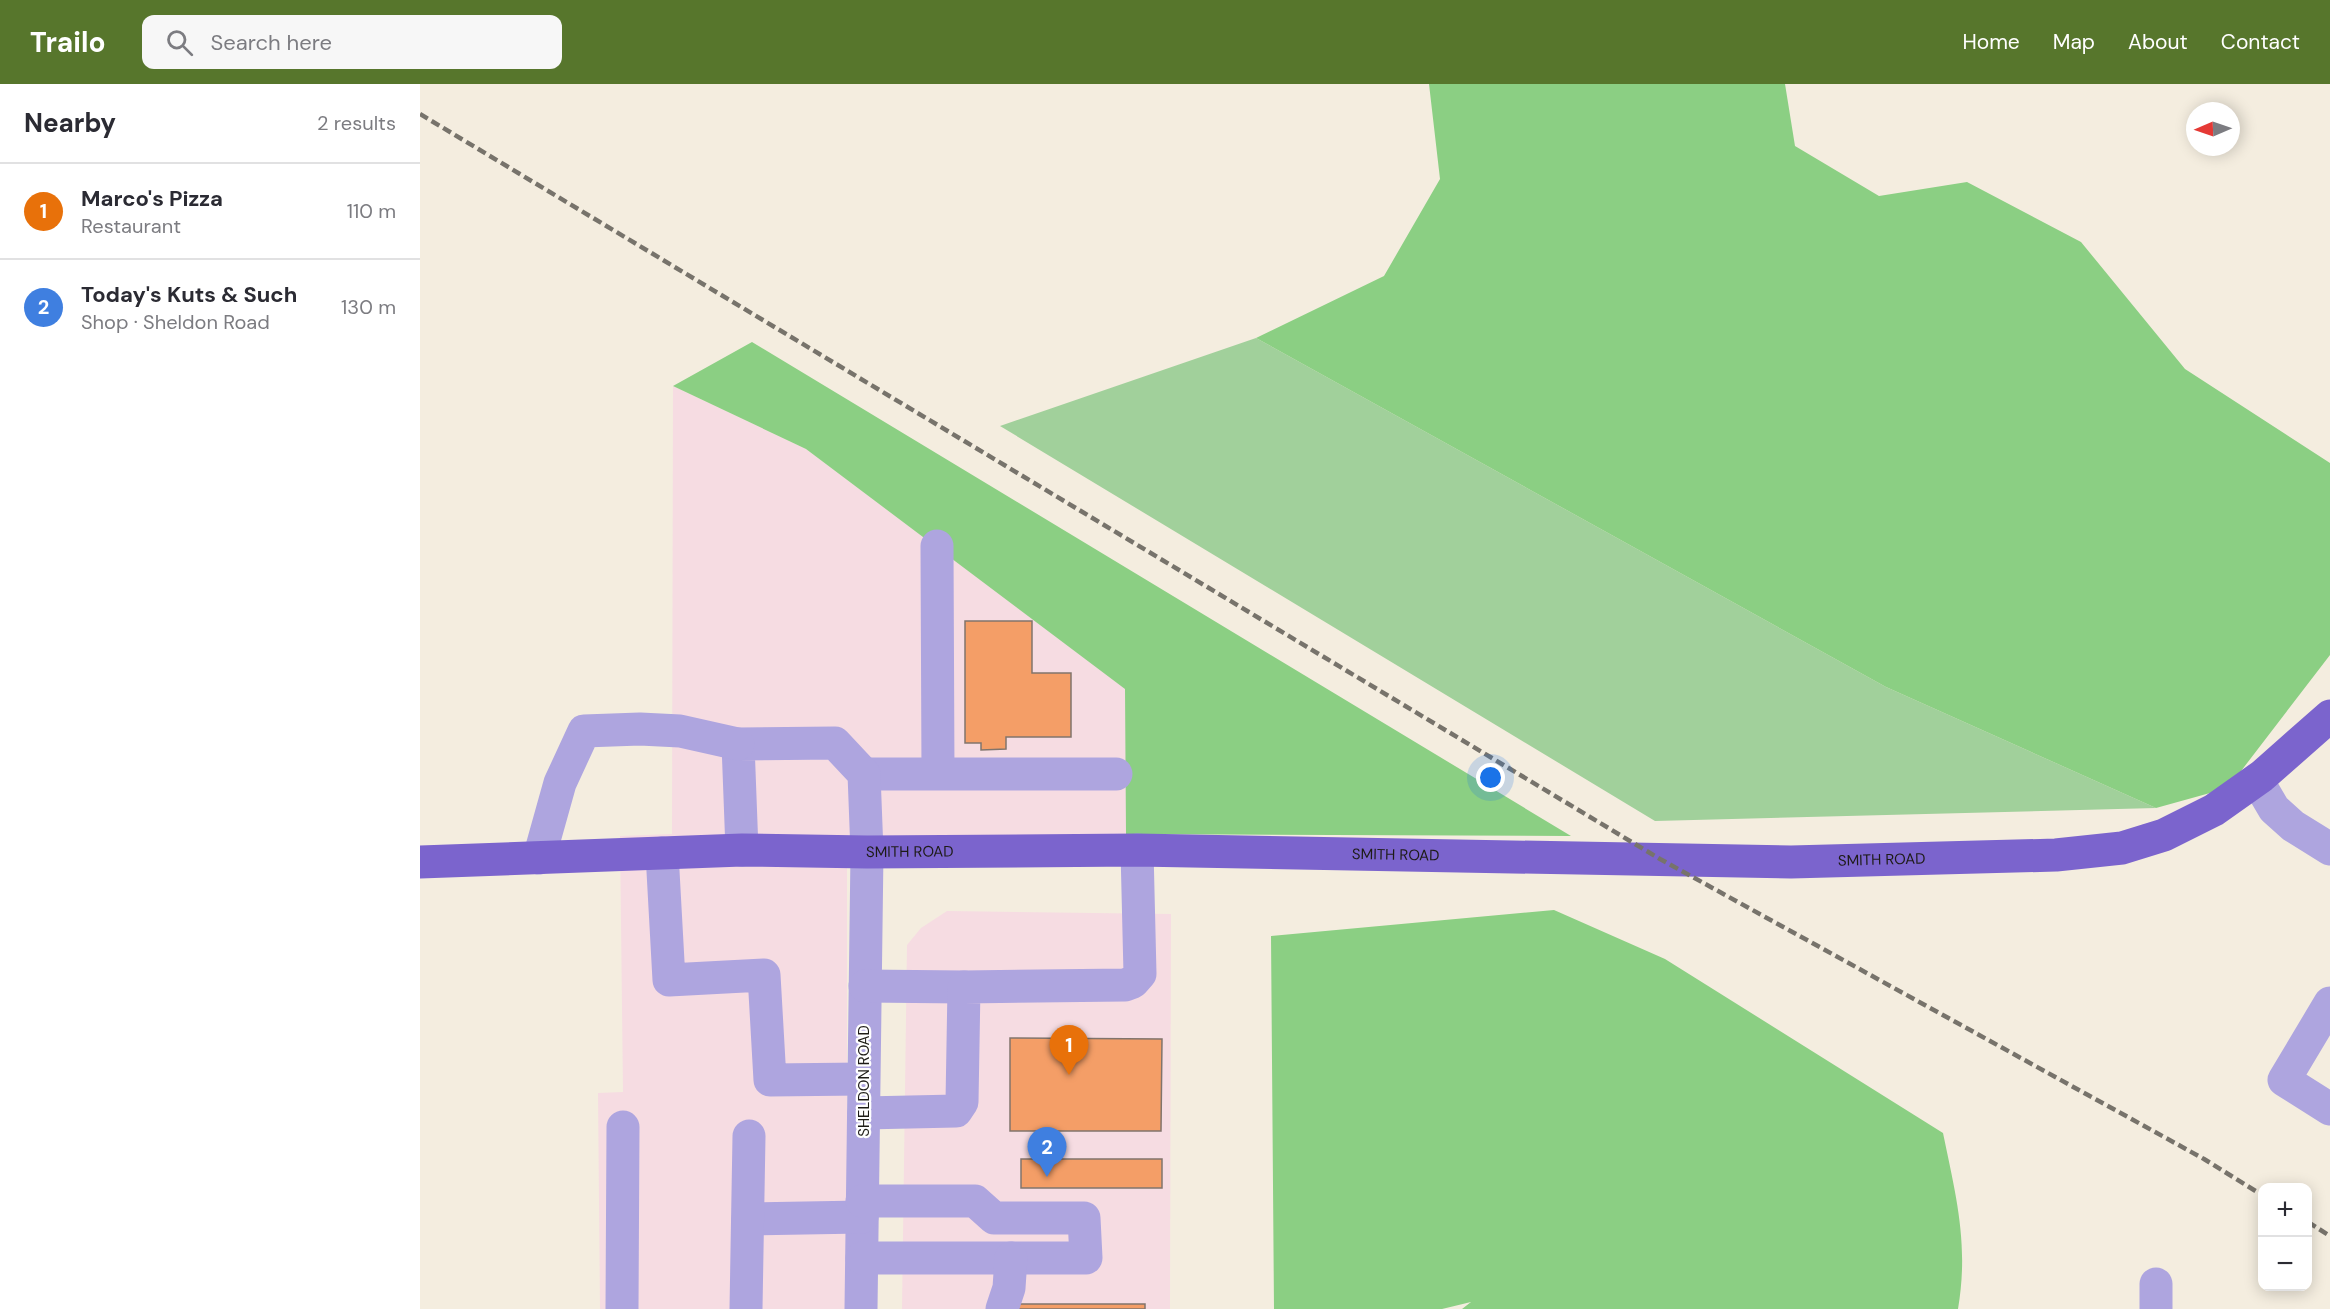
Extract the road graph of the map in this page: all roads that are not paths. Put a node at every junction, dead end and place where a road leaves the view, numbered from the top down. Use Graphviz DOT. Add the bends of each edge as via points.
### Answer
graph roads {
  1 [pos="937,546"];
  2 [pos="2330,716"];
  3 [pos="738,744"];
  4 [pos="938,773"];
  5 [pos="864,774"];
  6 [pos="1116,774"];
  7 [pos="2257,780"];
  8 [pos="2330,849"];
  9 [pos="742,850"];
  10 [pos="1137,850"];
  11 [pos="867,852"];
  12 [pos="662,853"];
  13 [pos="539,858"];
  14 [pos="420,862"];
  15 [pos="865,986"];
  16 [pos="964,987"];
  17 [pos="2330,1003"];
  18 [pos="862,1080"];
  19 [pos="2330,1109"];
  20 [pos="864,1113"];
  21 [pos="623,1127"];
  22 [pos="749,1136"];
  23 [pos="862,1209"];
  24 [pos="748,1219"];
  25 [pos="862,1258"];
  26 [pos="1011,1258"];
  27 [pos="622,1309"];
  28 [pos="746,1309"];
  29 [pos="861,1309"];
  30 [pos="1002,1309"];
  1 -- 4 [label="street"];
  2 -- 7 [label="main road, SMITH ROAD"];
  3 -- 5 [label="street" via="835,743"];
  3 -- 9 [label="street"];
  3 -- 13 [label="street" via="680,731 584,731 560,783"];
  4 -- 5 [label="street"];
  4 -- 6 [label="street"];
  5 -- 11 [label="street, SHELDON ROAD"];
  7 -- 8 [label="street" via="2274,809"];
  7 -- 10 [label="main road, SMITH ROAD" via="2214,810 2164,835 2122,848 2056,855 1791,862"];
  9 -- 11 [label="main road, SMITH ROAD"];
  9 -- 12 [label="main road, SMITH ROAD"];
  10 -- 11 [label="main road, SMITH ROAD"];
  10 -- 16 [label="street" via="1140,974 1133,982"];
  11 -- 15 [label="street, SHELDON ROAD"];
  12 -- 13 [label="main road, SMITH ROAD"];
  12 -- 18 [label="street" via="669,980 764,975 770,1080"];
  13 -- 14 [label="main road, SMITH ROAD"];
  15 -- 16 [label="street"];
  15 -- 18 [label="street, SHELDON ROAD"];
  16 -- 20 [label="street" via="962,1102 956,1111"];
  17 -- 19 [label="street" via="2284,1080"];
  18 -- 20 [label="street, SHELDON ROAD"];
  20 -- 23 [label="street, SHELDON ROAD"];
  21 -- 27 [label="street"];
  22 -- 24 [label="street"];
  23 -- 24 [label="street"];
  23 -- 25 [label="street, SHELDON ROAD"];
  23 -- 26 [label="street" via="975,1201 994,1218 1084,1218 1086,1258"];
  24 -- 28 [label="street"];
  25 -- 26 [label="street"];
  25 -- 29 [label="street, SHELDON ROAD"];
  26 -- 30 [label="street" via="1009,1288"];
}
